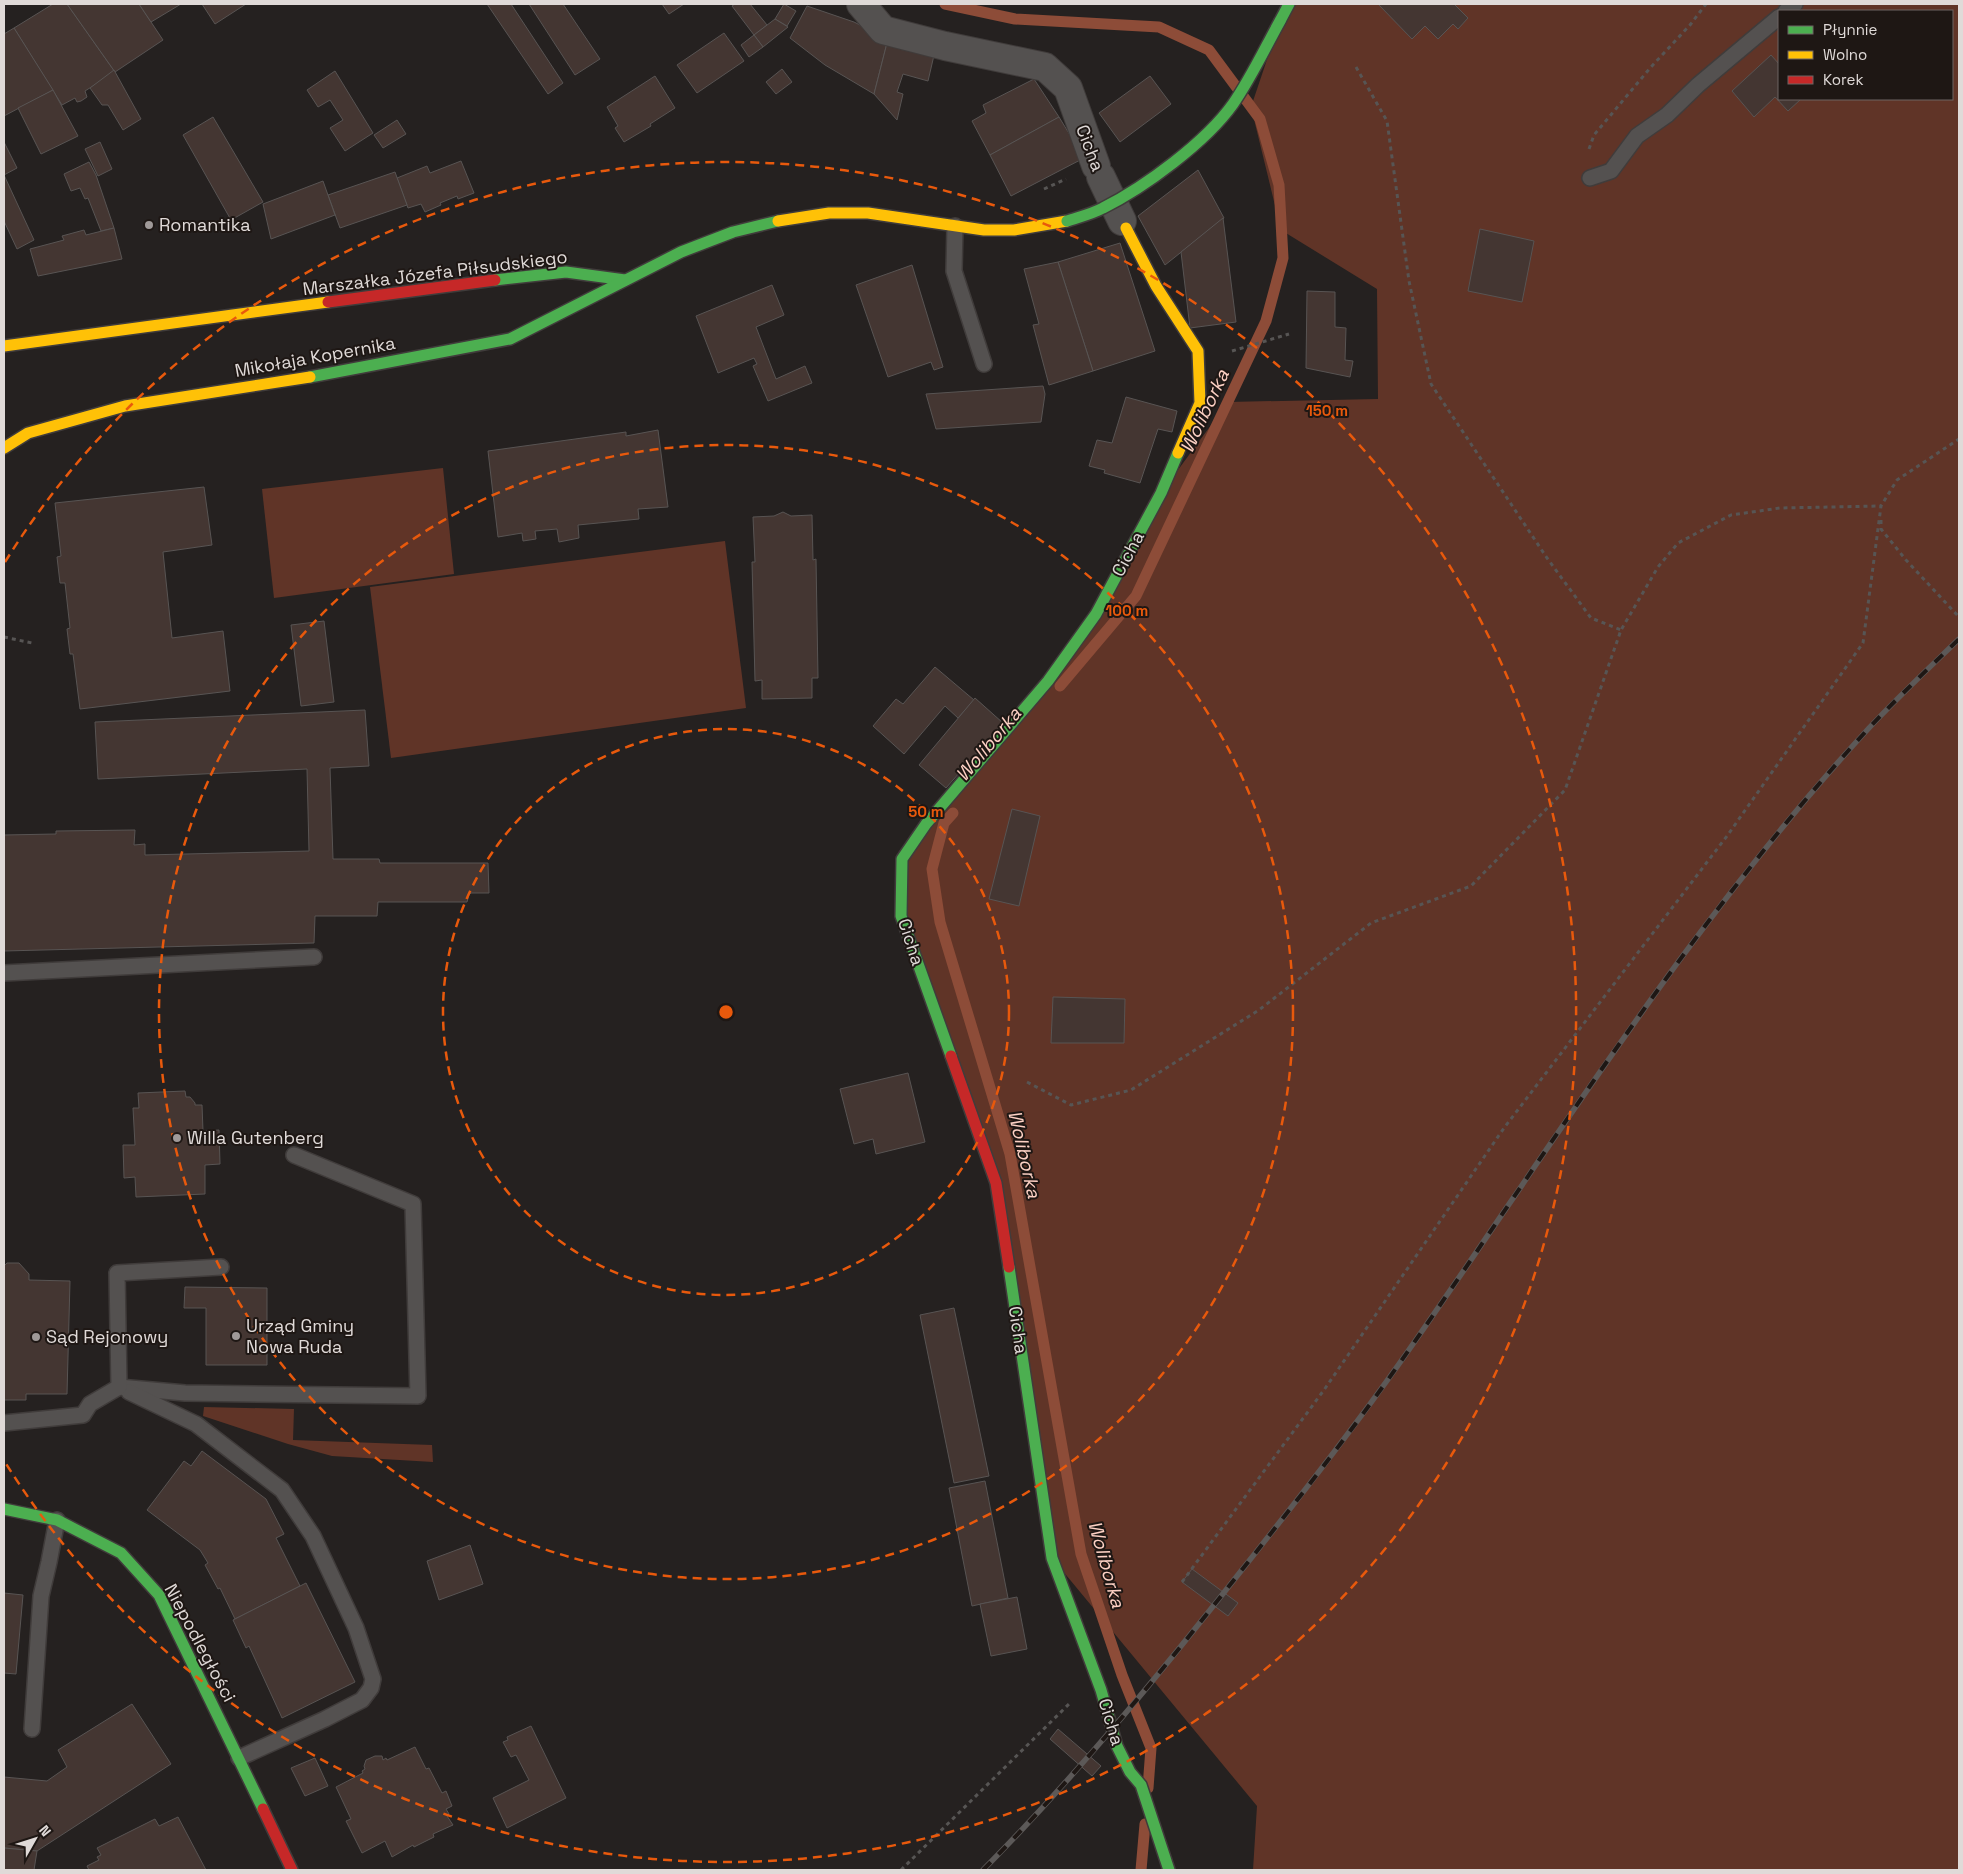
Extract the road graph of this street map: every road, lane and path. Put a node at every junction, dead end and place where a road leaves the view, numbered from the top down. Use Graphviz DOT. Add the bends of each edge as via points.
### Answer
graph roads {
  1 [pos="861,4"];
  2 [pos="1289,4"];
  3 [pos="1706,4"];
  4 [pos="1778,17"];
  5 [pos="1356,67"];
  6 [pos="1099,171"];
  7 [pos="1590,178"];
  8 [pos="1042,190"];
  9 [pos="1124,225"];
  10 [pos="955,226"];
  11 [pos="625,280"];
  12 [pos="1289,334"];
  13 [pos="4,346"];
  14 [pos="1236,351"];
  15 [pos="984,364"];
  16 [pos="1959,439"];
  17 [pos="4,448"];
  18 [pos="1881,506"];
  19 [pos="1959,618"];
  20 [pos="1621,630"];
  21 [pos="4,637"];
  22 [pos="32,643"];
  23 [pos="314,957"];
  24 [pos="4,973"];
  25 [pos="1027,1082"];
  26 [pos="294,1155"];
  27 [pos="221,1267"];
  28 [pos="119,1387"];
  29 [pos="4,1423"];
  30 [pos="4,1509"];
  31 [pos="57,1520"];
  32 [pos="1182,1582"];
  33 [pos="1096,1677"];
  34 [pos="32,1729"];
  35 [pos="239,1758"];
  36 [pos="292,1870"];
  37 [pos="901,1870"];
  38 [pos="1169,1870"];
  1 -- 6 [label="street, Cicha" via="883,30 1045,67 1068,88"];
  2 -- 10 [label="street, bridge" via="1232,105 1213,127 1128,194 1067,221 1014,230"];
  3 -- 7 [label="path" via="1594,136 1582,169"];
  4 -- 7 [label="lane" via="1698,84 1667,115 1637,136 1611,171"];
  5 -- 20 [label="path" via="1387,121 1409,281 1432,384 1547,558 1592,618"];
  6 -- 8 [label="path"];
  6 -- 9 [label="street, Cicha"];
  9 -- 33 [label="street, Cicha" via="1156,286 1198,350 1200,402 1161,493 1096,614 1048,681 926,824 902,859 901,916 996,1183 1052,1558"];
  10 -- 11 [label="street" via="868,213 789,218 734,232 681,252"];
  10 -- 15 [label="lane" via="954,271"];
  11 -- 13 [label="street, Marszałka Józefa Piłsudskiego" via="566,272 517,277"];
  11 -- 17 [label="street, Mikołaja Kopernika" via="510,339 328,374 125,406 28,433"];
  12 -- 14 [label="path"];
  16 -- 18 [label="path" via="1897,480"];
  18 -- 19 [label="path" via="1881,529"];
  18 -- 20 [label="path" via="1780,508 1731,515 1678,543 1658,567"];
  18 -- 32 [label="path" via="1863,643 1727,836 1504,1128 1324,1390"];
  20 -- 25 [label="path" via="1565,790 1471,886 1371,923 1258,1010 1131,1090 1071,1105"];
  21 -- 22 [label="path"];
  23 -- 24 [label="lane"];
  26 -- 28 [label="lane" via="413,1204 418,1396 185,1393"];
  27 -- 28 [label="lane" via="117,1273"];
  28 -- 29 [label="lane" via="90,1404 83,1415"];
  28 -- 35 [label="lane" via="196,1424 282,1490 312,1536 356,1628 373,1678 371,1688 362,1700"];
  30 -- 31 [label="street, Niepodległości"];
  31 -- 34 [label="lane" via="41,1596"];
  31 -- 35 [label="street, Niepodległości" via="120,1553 159,1595"];
  33 -- 37 [label="path"];
  33 -- 38 [label="street, Cicha" via="1117,1746 1130,1772 1141,1785"];
  35 -- 36 [label="street, Niepodległości"];
}
